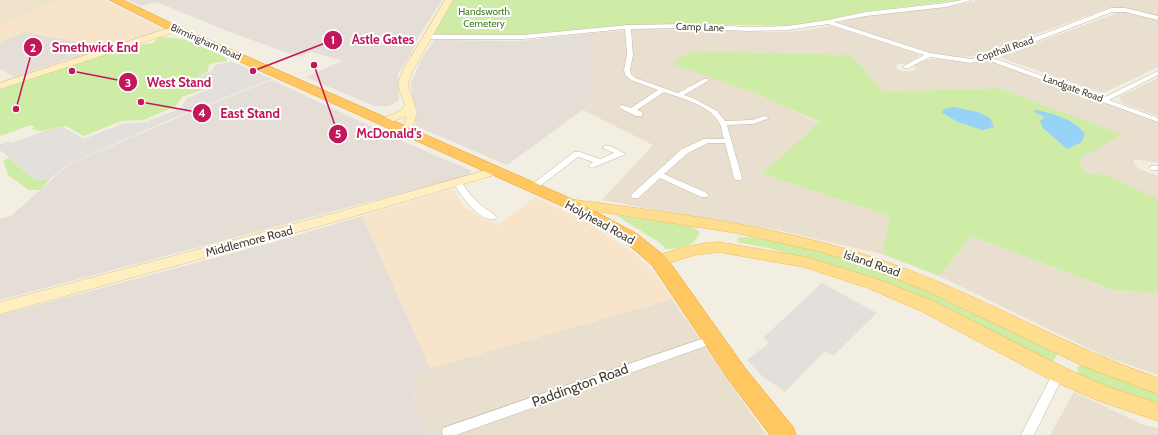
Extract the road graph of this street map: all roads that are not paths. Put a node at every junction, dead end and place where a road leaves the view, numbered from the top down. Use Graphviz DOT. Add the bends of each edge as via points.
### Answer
graph roads {
  1 [pos="115,0"];
  2 [pos="449,0"];
  3 [pos="969,0"];
  4 [pos="1158,18"];
  5 [pos="828,22"];
  6 [pos="628,27"];
  7 [pos="175,29"];
  8 [pos="428,37"];
  9 [pos="929,55"];
  10 [pos="988,58"];
  11 [pos="906,67"];
  12 [pos="1158,73"];
  13 [pos="700,82"];
  14 [pos="0,86"];
  15 [pos="663,90"];
  16 [pos="679,95"];
  17 [pos="1104,100"];
  18 [pos="409,106"];
  19 [pos="622,107"];
  20 [pos="631,111"];
  21 [pos="757,113"];
  22 [pos="639,114"];
  23 [pos="1158,120"];
  24 [pos="386,121"];
  25 [pos="723,124"];
  26 [pos="407,131"];
  27 [pos="729,141"];
  28 [pos="607,148"];
  29 [pos="497,171"];
  30 [pos="659,175"];
  31 [pos="738,178"];
  32 [pos="458,183"];
  33 [pos="533,187"];
  34 [pos="704,195"];
  35 [pos="635,196"];
  36 [pos="568,203"];
  37 [pos="492,217"];
  38 [pos="694,222"];
  39 [pos="745,231"];
  40 [pos="704,247"];
  41 [pos="734,249"];
  42 [pos="659,261"];
  43 [pos="0,308"];
  44 [pos="713,339"];
  45 [pos="1070,353"];
  46 [pos="1058,374"];
  47 [pos="1158,386"];
  48 [pos="1158,412"];
  49 [pos="448,434"];
  50 [pos="784,435"];
  51 [pos="1027,435"];
  1 -- 7 [label="highway, Birmingham Road"];
  2 -- 8 [label="street"];
  3 -- 5 [label="street, Camp Lane" via="866,14"];
  4 -- 10 [label="street, Copthall Road" via="1125,10 1111,10"];
  5 -- 6 [label="street, Camp Lane" via="777,29"];
  5 -- 9 [label="street, Copthall Road"];
  6 -- 8 [label="street, Camp Lane" via="523,37"];
  6 -- 15 [label="street" via="628,75 632,79"];
  7 -- 14 [label="street"];
  7 -- 24 [label="highway, Birmingham Road"];
  8 -- 18 [label="street" via="407,72 403,84"];
  9 -- 10 [label="street, Copthall Road" via="971,61"];
  9 -- 11 [label="street"];
  10 -- 17 [label="street, Landgate Road"];
  12 -- 17 [label="street"];
  13 -- 16 [label="street"];
  15 -- 16 [label="street"];
  15 -- 20 [label="street"];
  16 -- 25 [label="street" via="715,112"];
  17 -- 23 [label="street, Landgate Road"];
  18 -- 24 [label="street" via="404,113"];
  18 -- 26 [label="street" via="412,112"];
  19 -- 20 [label="street"];
  20 -- 22 [label="street"];
  21 -- 25 [label="street" via="768,120"];
  24 -- 26 [label="highway, Birmingham Road"];
  25 -- 27 [label="street"];
  26 -- 29 [label="highway, Holyhead Road"];
  27 -- 30 [label="street" via="707,141 697,144 685,151"];
  27 -- 31 [label="street"];
  28 -- 33 [label="street" via="620,154 595,163 577,154"];
  29 -- 32 [label="street, Middlemore Road"];
  29 -- 33 [label="highway, Holyhead Road"];
  30 -- 34 [label="street"];
  30 -- 35 [label="street"];
  32 -- 37 [label="street" via="473,205"];
  32 -- 43 [label="street, Middlemore Road"];
  33 -- 36 [label="highway, Holyhead Road"];
  36 -- 38 [label="main road, Island Road"];
  36 -- 42 [label="highway, Holyhead Road" via="631,238"];
  38 -- 39 [label="main road, Island Road"];
  38 -- 40 [label="main road" via="706,229 709,241"];
  39 -- 41 [label="main road" via="729,239 729,244"];
  39 -- 45 [label="main road, Island Road" via="864,259 936,288"];
  40 -- 41 [label="main road, Island Road"];
  40 -- 42 [label="main road, Island Road"];
  41 -- 46 [label="main road, Island Road" via="806,262 874,284 927,306"];
  42 -- 44 [label="highway, Holyhead Road"];
  44 -- 49 [label="street, Paddington Road"];
  44 -- 50 [label="highway, Holyhead Road"];
  45 -- 46 [label="main road"];
  45 -- 47 [label="main road, Island Road"];
  46 -- 48 [label="main road, Island Road" via="1106,395"];
  46 -- 51 [label="street"];
}
